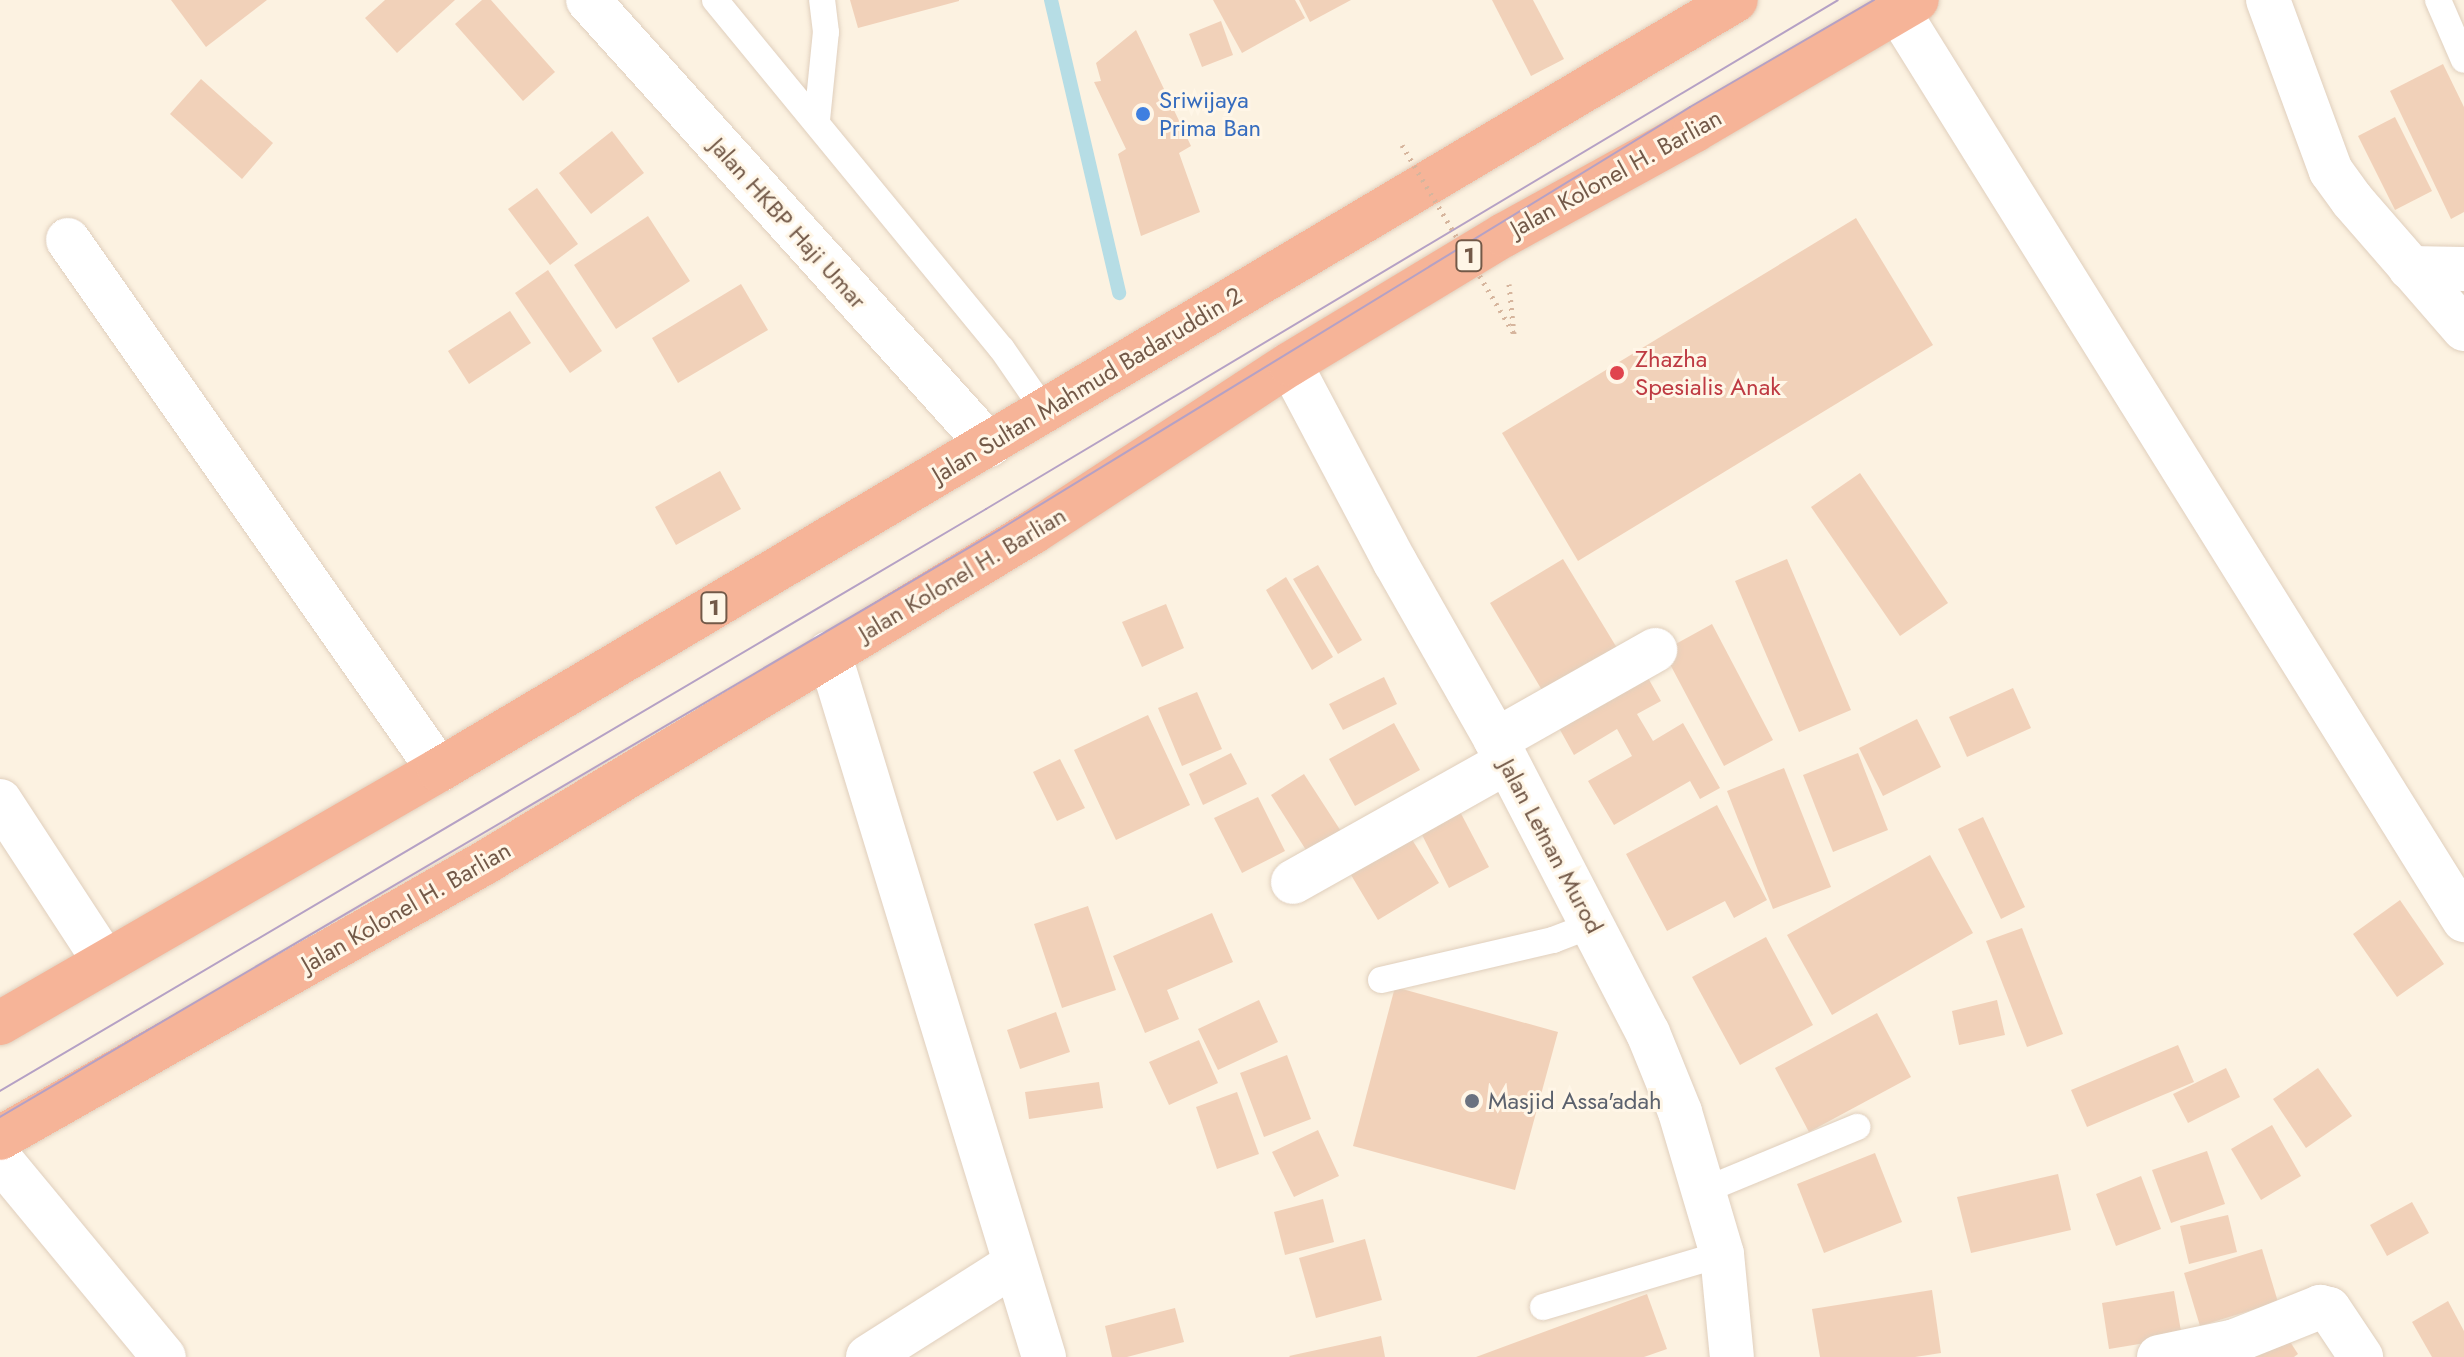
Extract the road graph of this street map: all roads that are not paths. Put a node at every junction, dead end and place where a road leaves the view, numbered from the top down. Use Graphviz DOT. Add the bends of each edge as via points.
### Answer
graph roads {
  1 [pos="588,0"];
  2 [pos="715,0"];
  3 [pos="822,0"];
  4 [pos="1736,0"];
  5 [pos="2268,0"];
  6 [pos="2441,1"];
  7 [pos="1908,5"];
  8 [pos="2464,60"];
  9 [pos="817,120"];
  10 [pos="68,240"];
  11 [pos="2410,268"];
  12 [pos="2464,269"];
  13 [pos="2464,329"];
  14 [pos="1290,364"];
  15 [pos="1044,410"];
  16 [pos="989,445"];
  17 [pos="1655,650"];
  18 [pos="829,653"];
  19 [pos="1502,751"];
  20 [pos="439,770"];
  21 [pos="0,801"];
  22 [pos="1293,882"];
  23 [pos="2464,920"];
  24 [pos="1592,925"];
  25 [pos="105,962"];
  26 [pos="1381,980"];
  27 [pos="0,1023"];
  28 [pos="1857,1127"];
  29 [pos="0,1138"];
  30 [pos="0,1159"];
  31 [pos="1705,1190"];
  32 [pos="1722,1254"];
  33 [pos="1013,1265"];
  34 [pos="1543,1307"];
  35 [pos="164,1357"];
  36 [pos="868,1357"];
  37 [pos="1044,1357"];
  38 [pos="1732,1357"];
  39 [pos="2159,1357"];
  40 [pos="2361,1357"];
  1 -- 16 [label="street, Jalan HKBP Haji Umar"];
  2 -- 9 [label="lane"];
  3 -- 9 [label="lane" via="826,32"];
  4 -- 15 [label="highway, Jalan Sultan Mahmud Badaruddin 2 / 1"];
  5 -- 11 [label="street" via="2331,171"];
  6 -- 8 [label="lane"];
  7 -- 14 [label="highway, Jalan Kolonel H. Barlian / 1" via="1504,235"];
  7 -- 23 [label="street"];
  9 -- 15 [label="lane" via="1002,349"];
  10 -- 20 [label="street"];
  11 -- 12 [label="street"];
  11 -- 13 [label="street"];
  14 -- 18 [label="highway, Jalan Kolonel H. Barlian / 1" via="1033,532"];
  14 -- 19 [label="street, Jalan Letnan Murod"];
  15 -- 16 [label="highway, Jalan Sultan Mahmud Badaruddin 2 / 1"];
  16 -- 20 [label="highway, Jalan Sultan Mahmud Badaruddin 2 / 1"];
  17 -- 19 [label="street"];
  18 -- 29 [label="highway, Jalan Kolonel H. Barlian / 1" via="486,862"];
  18 -- 33 [label="street"];
  19 -- 22 [label="street"];
  19 -- 24 [label="street, Jalan Letnan Murod"];
  20 -- 25 [label="highway, 1"];
  21 -- 25 [label="street"];
  24 -- 26 [label="lane" via="1553,940"];
  24 -- 31 [label="street, Jalan Letnan Murod" via="1648,1033"];
  25 -- 27 [label="highway, 1"];
  28 -- 31 [label="lane"];
  30 -- 35 [label="street"];
  31 -- 32 [label="street, Jalan Letnan Murod"];
  32 -- 34 [label="lane"];
  32 -- 38 [label="street, Jalan Letnan Murod"];
  33 -- 36 [label="street"];
  33 -- 37 [label="street"];
  39 -- 40 [label="street" via="2235,1341 2320,1307 2329,1309"];
}
